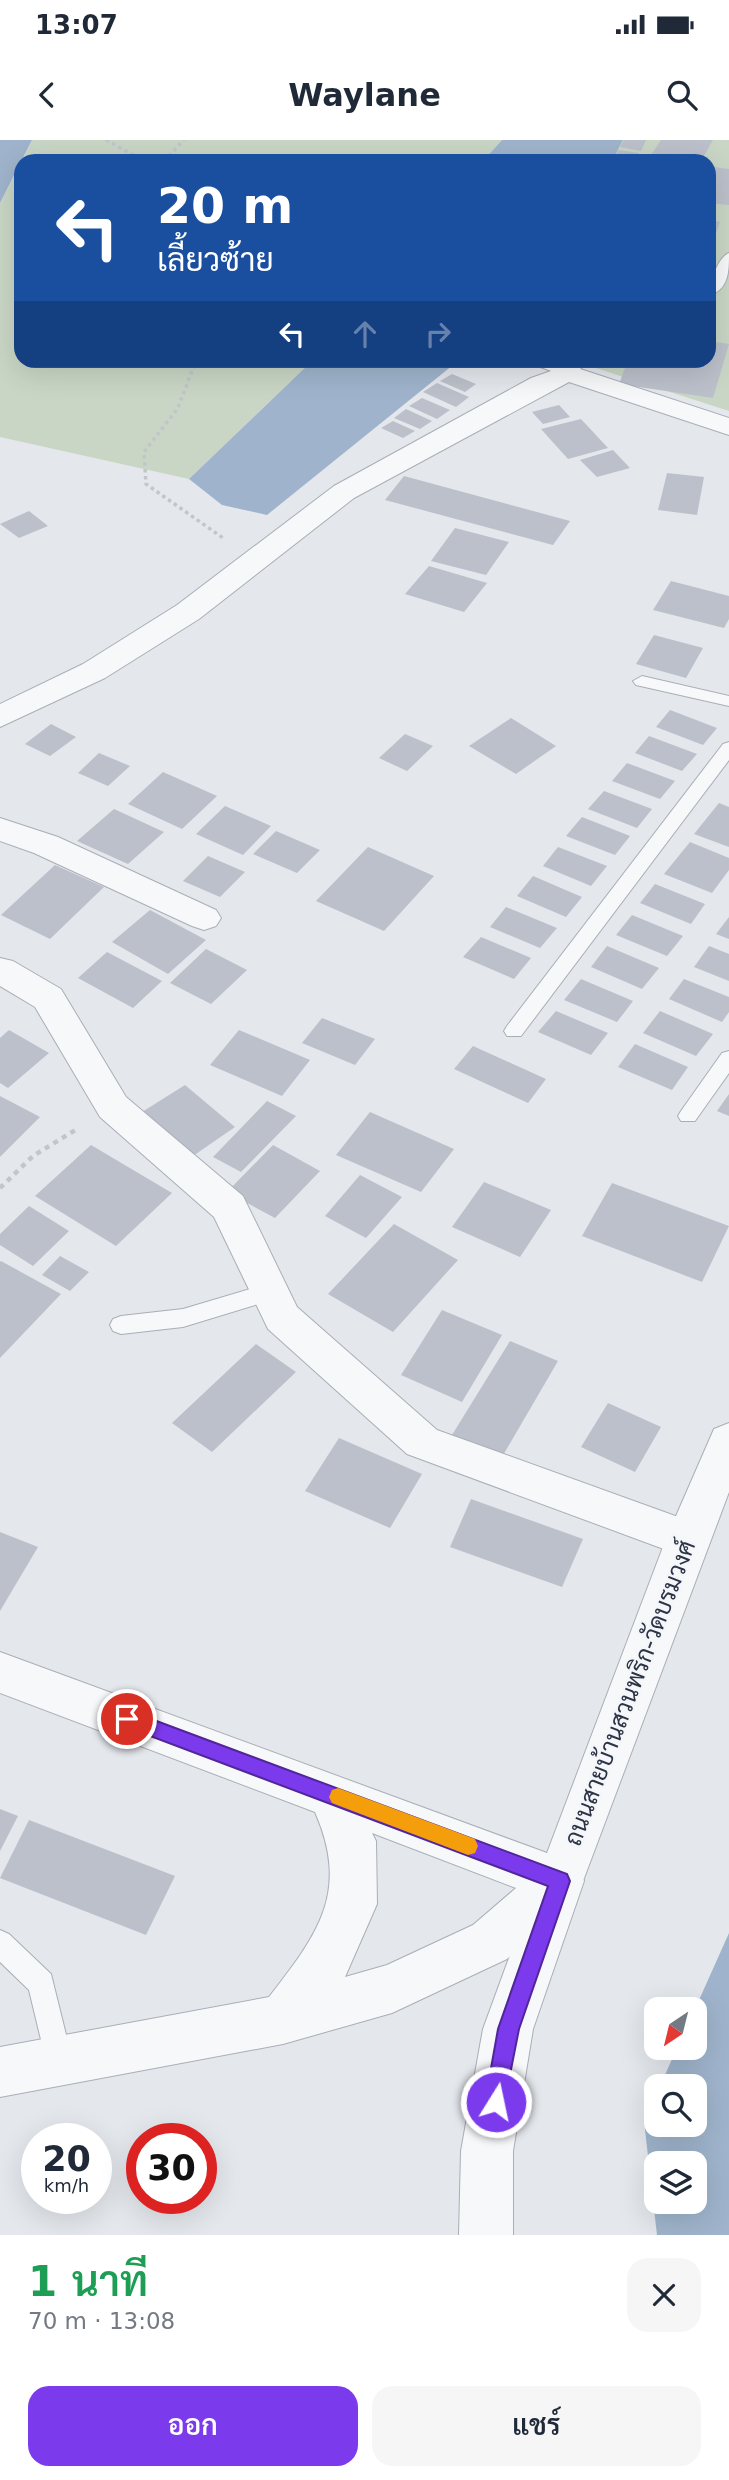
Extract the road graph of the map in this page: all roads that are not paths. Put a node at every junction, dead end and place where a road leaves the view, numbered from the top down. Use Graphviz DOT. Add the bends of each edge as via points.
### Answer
graph roads {
  1 [pos="729,257"];
  2 [pos="716,286"];
  3 [pos="575,368"];
  4 [pos="580,368"];
  5 [pos="729,427"];
  6 [pos="642,681"];
  7 [pos="729,701"];
  8 [pos="0,717"];
  9 [pos="729,749"];
  10 [pos="0,829"];
  11 [pos="204,918"];
  12 [pos="0,970"];
  13 [pos="514,1031"];
  14 [pos="729,1058"];
  15 [pos="688,1116"];
  16 [pos="270,1292"];
  17 [pos="121,1325"];
  18 [pos="729,1441"];
  19 [pos="688,1539"];
  20 [pos="0,1672"];
  21 [pos="331,1794"];
  22 [pos="560,1881"];
  23 [pos="0,1943"];
  24 [pos="283,2019"];
  25 [pos="59,2063"];
  26 [pos="0,2072"];
  27 [pos="486,2235"];
  1 -- 2 [label="lane"];
  3 -- 8 [label="street" via="344,492 188,612 94,671"];
  4 -- 5 [label="street"];
  6 -- 7 [label="lane"];
  9 -- 13 [label="lane"];
  10 -- 11 [label="street" via="46,845"];
  12 -- 16 [label="street" via="48,998 113,1107 229,1207"];
  14 -- 15 [label="lane"];
  16 -- 17 [label="lane" via="183,1318"];
  16 -- 19 [label="street" via="282,1318 422,1442"];
  18 -- 19 [label="street, ถนนสายบ้านสวนพริก-วัดบรมวงศ์"];
  19 -- 22 [label="street, ถนนสายบ้านสวนพริก-วัดบรมวงศ์"];
  20 -- 21 [label="street"];
  21 -- 22 [label="street"];
  21 -- 24 [label="street" via="352,1841 353,1903 326,1963"];
  22 -- 24 [label="street" via="490,1942 392,1988"];
  22 -- 27 [label="street, ถนนสายบ้านสวนพริก-วัดบรมวงศ์" via="508,2029 487,2151"];
  23 -- 25 [label="lane" via="41,1983"];
  24 -- 25 [label="street"];
  25 -- 26 [label="street"];
}
